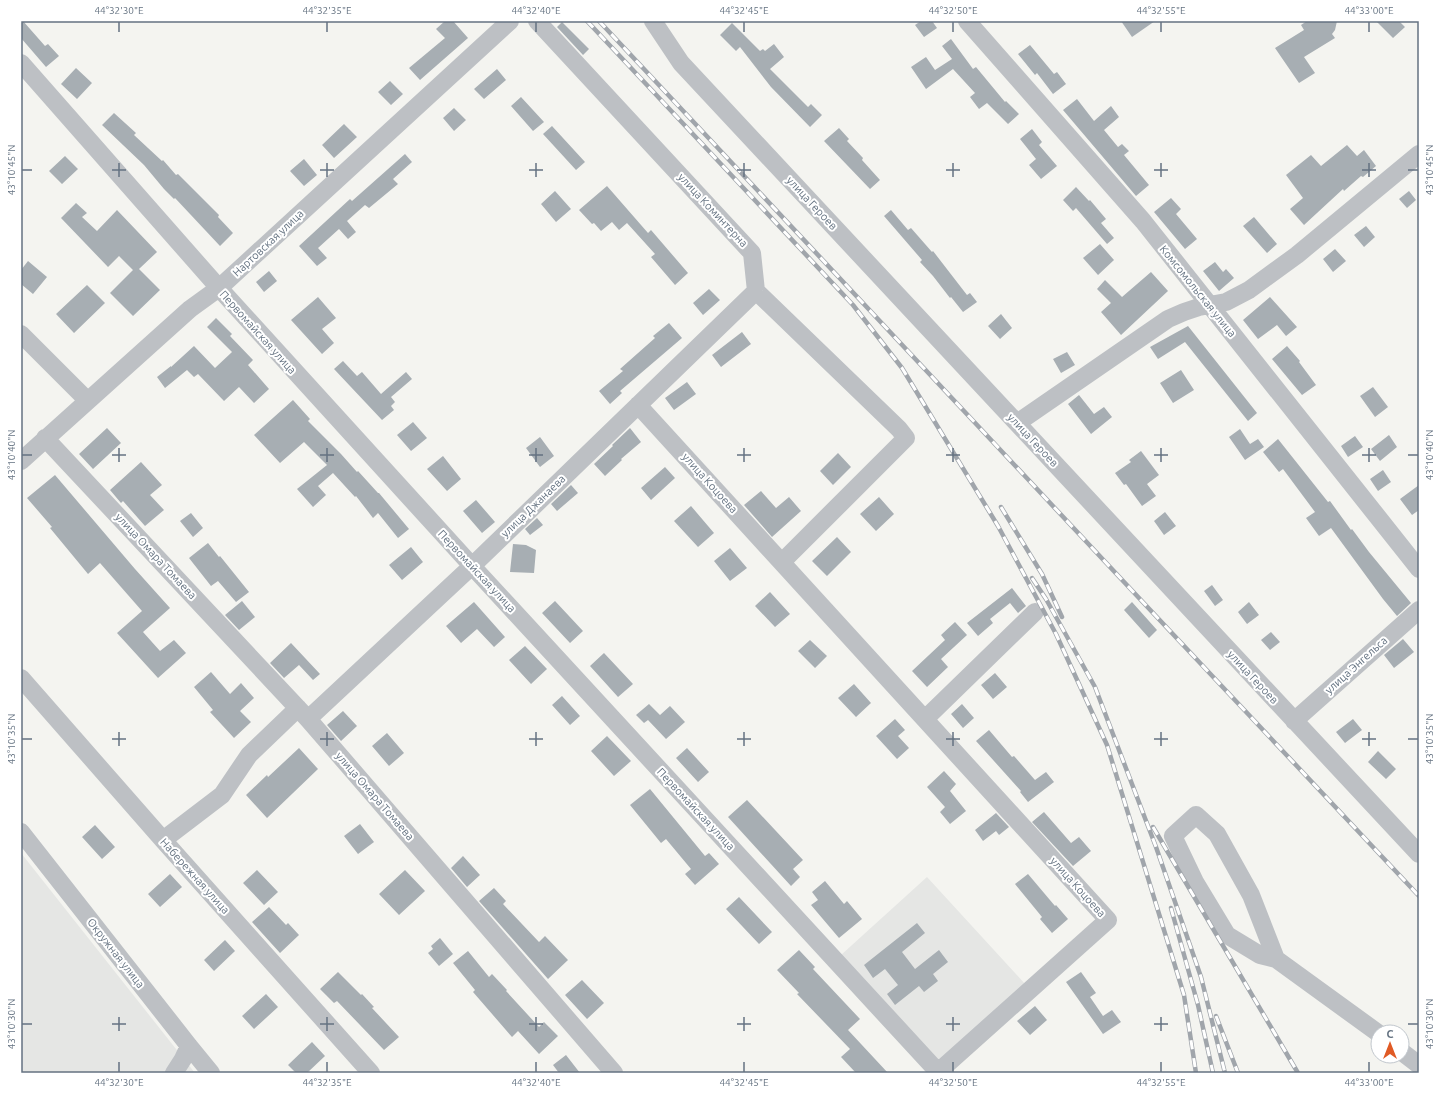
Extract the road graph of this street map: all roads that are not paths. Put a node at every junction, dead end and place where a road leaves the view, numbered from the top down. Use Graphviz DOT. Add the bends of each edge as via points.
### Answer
graph roads {
  1 [pos="510,21"];
  2 [pos="537,21"];
  3 [pos="653,21"];
  4 [pos="967,21"];
  5 [pos="21,63"];
  6 [pos="1419,154"];
  7 [pos="219,288"];
  8 [pos="756,291"];
  9 [pos="1211,306"];
  10 [pos="21,334"];
  11 [pos="87,400"];
  12 [pos="638,405"];
  13 [pos="1017,423"];
  14 [pos="45,438"];
  15 [pos="21,460"];
  16 [pos="782,562"];
  17 [pos="472,566"];
  18 [pos="1419,569"];
  19 [pos="1419,610"];
  20 [pos="1035,612"];
  21 [pos="21,678"];
  22 [pos="303,713"];
  23 [pos="925,719"];
  24 [pos="1294,721"];
  25 [pos="21,832"];
  26 [pos="163,840"];
  27 [pos="1419,854"];
  28 [pos="1276,959"];
  29 [pos="1370,1027"];
  30 [pos="189,1046"];
  31 [pos="1410,1058"];
  32 [pos="1419,1065"];
  33 [pos="174,1073"];
  34 [pos="211,1073"];
  35 [pos="371,1073"];
  36 [pos="614,1073"];
  37 [pos="938,1073"];
  1 -- 7 [label="street, Нартовская улица"];
  2 -- 8 [label="street, улица Коминтерна" via="752,252"];
  3 -- 13 [label="street, улица Героев" via="680,63"];
  4 -- 9 [label="street, Комсомольская улица" via="1143,221"];
  5 -- 7 [label="street, Первомайская улица"];
  6 -- 9 [label="street" via="1297,255 1255,286 1226,302"];
  7 -- 11 [label="street, Нартовская улица" via="190,309"];
  7 -- 17 [label="street, Первомайская улица"];
  8 -- 12 [label="street, улица Джанаева"];
  8 -- 16 [label="street" via="906,438"];
  9 -- 13 [label="street" via="1199,307 1168,319"];
  9 -- 18 [label="street, Комсомольская улица"];
  10 -- 11 [label="street"];
  11 -- 14 [label="street, Нартовская улица"];
  12 -- 16 [label="street, улица Коцоева"];
  12 -- 17 [label="street, улица Джанаева"];
  13 -- 24 [label="street, улица Героев"];
  14 -- 15 [label="street, Нартовская улица"];
  14 -- 22 [label="street, улица Омара Томаева"];
  16 -- 23 [label="street, улица Коцоева"];
  17 -- 22 [label="street, улица Джанаева"];
  17 -- 37 [label="street, Первомайская улица"];
  19 -- 24 [label="street, улица Энгельса"];
  20 -- 23 [label="street"];
  21 -- 26 [label="street, Набережная улица"];
  22 -- 26 [label="street, улица Джанаева" via="249,755 222,795"];
  22 -- 36 [label="street, улица Омара Томаева"];
  23 -- 37 [label="street, улица Коцоева" via="1108,920"];
  24 -- 27 [label="street, улица Героев"];
  25 -- 30 [label="street, Окружная улица"];
  26 -- 35 [label="street, Набережная улица"];
  28 -- 28 [label="street" via="1260,955 1227,935 1195,882 1173,836 1196,815 1217,834 1251,895"];
  28 -- 29 [label="street"];
  30 -- 33 [label="street"];
  30 -- 34 [label="street, Окружная улица"];
  31 -- 32 [label="street"];
}
